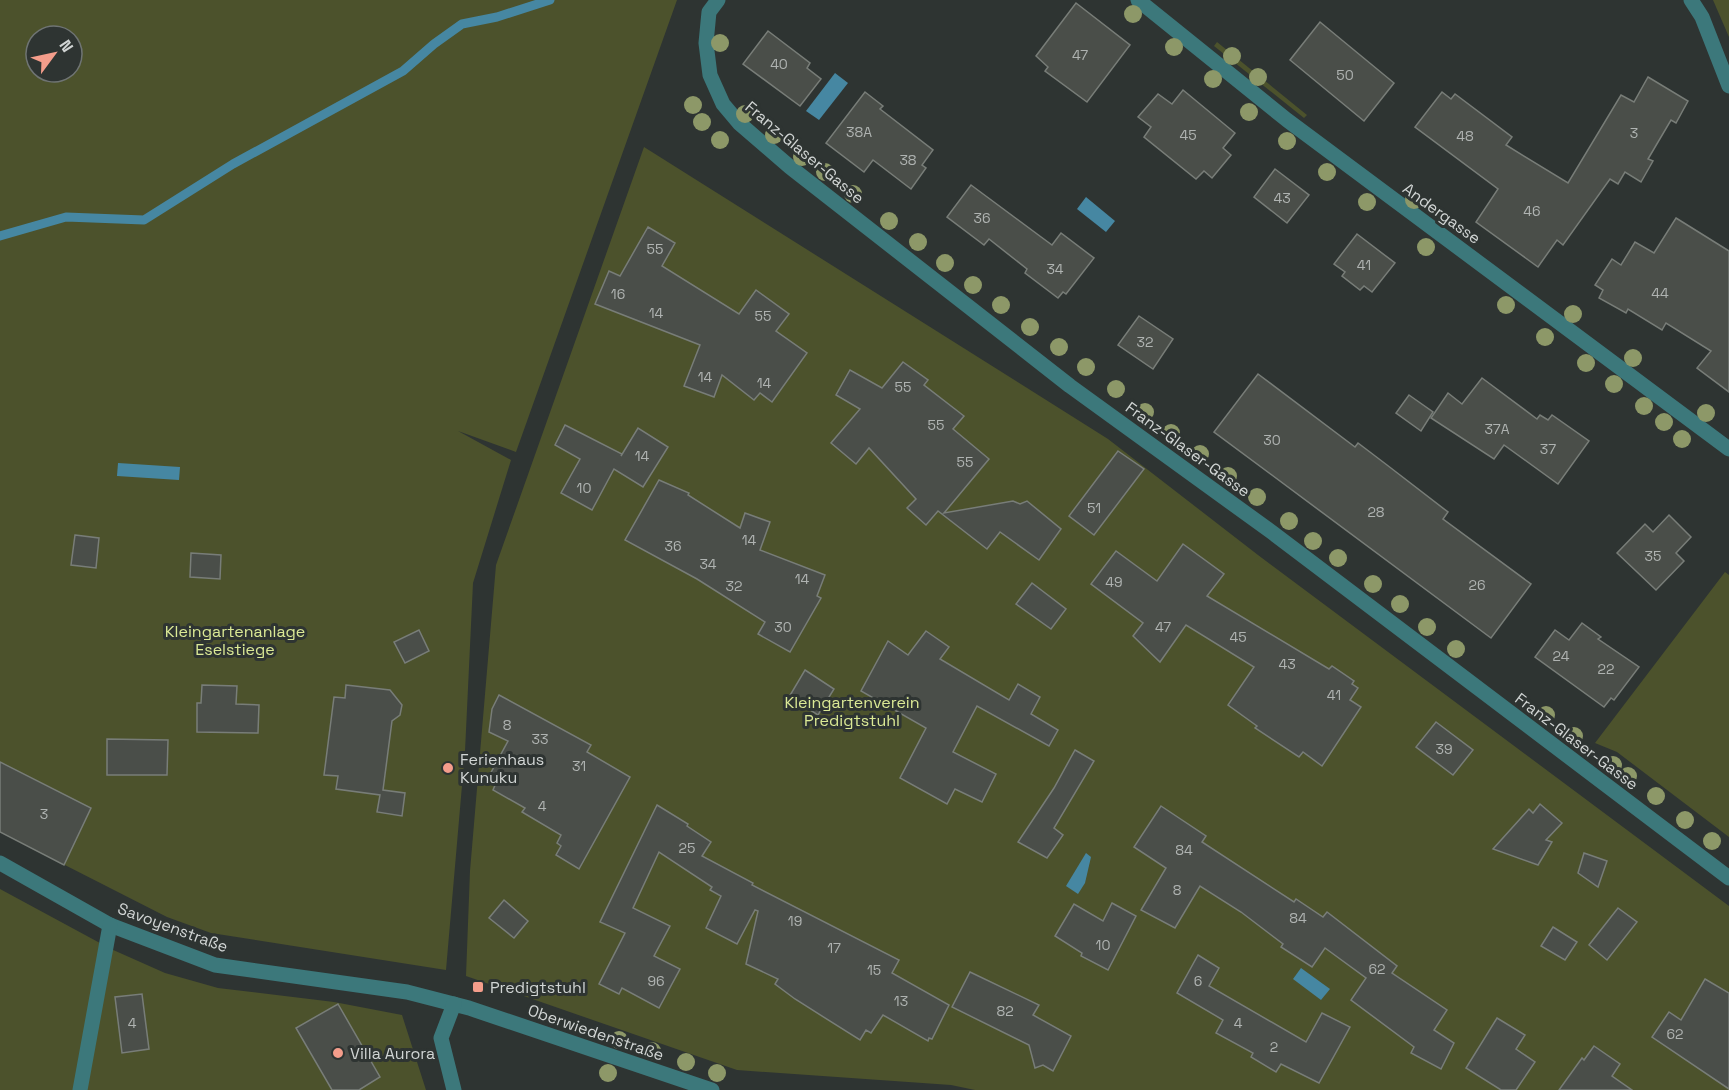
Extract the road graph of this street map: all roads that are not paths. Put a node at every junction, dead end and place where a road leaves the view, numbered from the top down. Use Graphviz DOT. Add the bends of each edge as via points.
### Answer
graph roads {
  1 [pos="718,0"];
  2 [pos="1138,0"];
  3 [pos="1691,0"];
  4 [pos="1729,86"];
  5 [pos="1729,449"];
  6 [pos="0,863"];
  7 [pos="1729,878"];
  8 [pos="110,925"];
  9 [pos="462,1006"];
  10 [pos="80,1090"];
  11 [pos="454,1090"];
  12 [pos="712,1090"];
  1 -- 7 [label="street, Franz-Glaser-Gasse" via="709,12 706,43 710,75 723,104 739,123 1070,386 1273,533"];
  2 -- 5 [label="street, Andergasse" via="1287,120"];
  3 -- 4 [label="street" via="1702,17"];
  6 -- 8 [label="street, Savoyenstraße"];
  8 -- 9 [label="street, Savoyenstraße" via="215,965 407,992"];
  8 -- 10 [label="street"];
  9 -- 11 [label="street" via="441,1038"];
  9 -- 12 [label="street, Oberwiedenstraße"];
}
